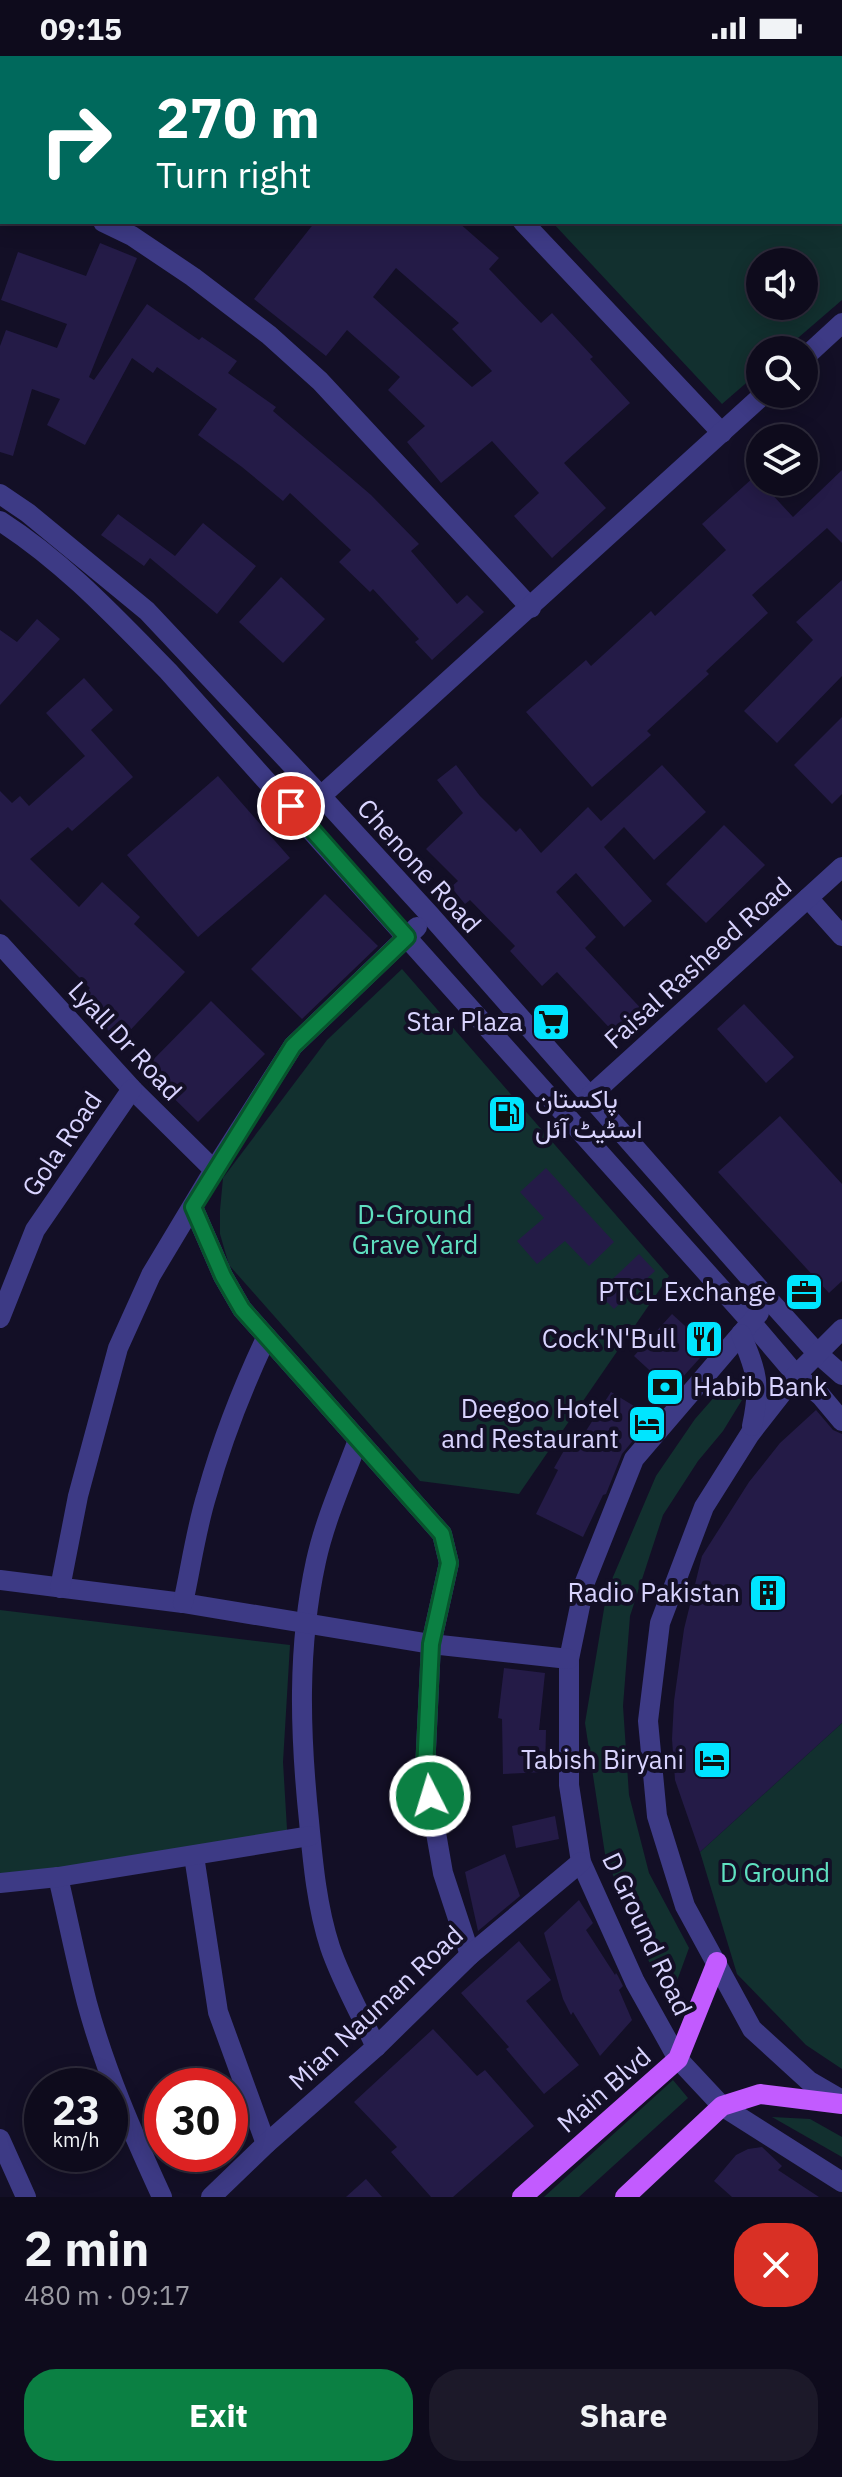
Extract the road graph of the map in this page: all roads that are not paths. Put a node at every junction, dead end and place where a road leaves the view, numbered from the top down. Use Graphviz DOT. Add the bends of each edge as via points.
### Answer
graph roads {
  1 [pos="107,224"];
  2 [pos="525,224"];
  3 [pos="842,323"];
  4 [pos="818,345"];
  5 [pos="749,408"];
  6 [pos="722,433"];
  7 [pos="0,494"];
  8 [pos="0,521"];
  9 [pos="531,608"];
  10 [pos="321,796"];
  11 [pos="842,867"];
  12 [pos="808,898"];
  13 [pos="430,915"];
  14 [pos="842,936"];
  15 [pos="407,937"];
  16 [pos="0,944"];
  17 [pos="132,1089"];
  18 [pos="589,1097"];
  19 [pos="214,1170"];
  20 [pos="193,1207"];
  21 [pos="771,1302"];
  22 [pos="0,1318"];
  23 [pos="746,1328"];
  24 [pos="842,1329"];
  25 [pos="266,1338"];
  26 [pos="817,1353"];
  27 [pos="796,1375"];
  28 [pos="842,1377"];
  29 [pos="821,1396"];
  30 [pos="842,1421"];
  31 [pos="750,1434"];
  32 [pos="358,1440"];
  33 [pos="0,1580"];
  34 [pos="60,1588"];
  35 [pos="183,1603"];
  36 [pos="306,1623"];
  37 [pos="431,1644"];
  38 [pos="569,1659"];
  39 [pos="310,1836"];
  40 [pos="194,1856"];
  41 [pos="581,1862"];
  42 [pos="58,1877"];
  43 [pos="0,1883"];
  44 [pos="470,1955"];
  45 [pos="717,1962"];
  46 [pos="376,2047"];
  47 [pos="678,2059"];
  48 [pos="842,2102"];
  49 [pos="722,2106"];
  50 [pos="0,2139"];
  51 [pos="266,2144"];
  52 [pos="842,2182"];
  53 [pos="26,2197"];
  54 [pos="162,2197"];
  55 [pos="211,2197"];
  56 [pos="522,2197"];
  57 [pos="625,2197"];
  1 -- 9 [label="street" via="193,277 320,381"];
  2 -- 6 [label="street"];
  3 -- 4 [label="street"];
  5 -- 6 [label="street"];
  6 -- 9 [label="street"];
  7 -- 10 [label="street, Chenone Road" via="147,611"];
  8 -- 15 [label="street" via="35,544 118,619"];
  9 -- 10 [label="street"];
  10 -- 13 [label="street, Chenone Road"];
  11 -- 12 [label="street, Faisal Rasheed Road"];
  12 -- 14 [label="street"];
  12 -- 18 [label="street, Faisal Rasheed Road"];
  13 -- 15 [label="street"];
  13 -- 18 [label="street, Chenone Road"];
  15 -- 19 [label="street" via="293,1046"];
  15 -- 23 [label="street"];
  16 -- 17 [label="street, Lyall Dr Road"];
  17 -- 19 [label="street, Lyall Dr Road"];
  17 -- 22 [label="street, Gola Road" via="35,1230"];
  18 -- 21 [label="street, Chenone Road"];
  19 -- 20 [label="street"];
  20 -- 25 [label="street" via="223,1276"];
  20 -- 34 [label="street" via="151,1275 118,1348 78,1496"];
  21 -- 23 [label="street, D Ground Road"];
  21 -- 26 [label="street, Chenone Road"];
  23 -- 27 [label="street"];
  23 -- 31 [label="street" via="758,1383"];
  23 -- 38 [label="street, D Ground Road" via="634,1459 585,1582"];
  24 -- 26 [label="street"];
  25 -- 32 [label="street"];
  25 -- 35 [label="street" via="221,1445"];
  26 -- 27 [label="street"];
  26 -- 28 [label="street, Chenone Road"];
  27 -- 29 [label="street"];
  27 -- 31 [label="street"];
  28 -- 29 [label="street"];
  29 -- 30 [label="street"];
  31 -- 45 [label="street" via="704,1507 660,1623 648,1721 657,1816 685,1906"];
  32 -- 36 [label="street" via="324,1531"];
  32 -- 37 [label="street" via="442,1534 449,1563"];
  33 -- 34 [label="street"];
  34 -- 35 [label="street"];
  35 -- 36 [label="street"];
  36 -- 37 [label="street"];
  36 -- 39 [label="street" via="300,1703"];
  37 -- 38 [label="street"];
  37 -- 44 [label="street" via="425,1770 443,1873"];
  38 -- 41 [label="street, D Ground Road" via="569,1785"];
  39 -- 40 [label="street"];
  39 -- 46 [label="street" via="331,1949"];
  40 -- 42 [label="street"];
  40 -- 51 [label="street" via="218,2012"];
  41 -- 44 [label="street, Mian Nauman Road"];
  41 -- 47 [label="street, D Ground Road" via="635,1982"];
  42 -- 43 [label="street"];
  42 -- 54 [label="street" via="106,2062"];
  44 -- 46 [label="street, Mian Nauman Road"];
  45 -- 47 [label="main road, Main Blvd"];
  45 -- 48 [label="street" via="752,2029 809,2081"];
  46 -- 51 [label="street, Mian Nauman Road"];
  47 -- 49 [label="street, D Ground Road"];
  47 -- 56 [label="main road, Main Blvd"];
  48 -- 49 [label="main road" via="760,2094"];
  49 -- 52 [label="street, D Ground Road"];
  49 -- 57 [label="main road"];
  50 -- 53 [label="street"];
  51 -- 55 [label="street, Mian Nauman Road"];
}
